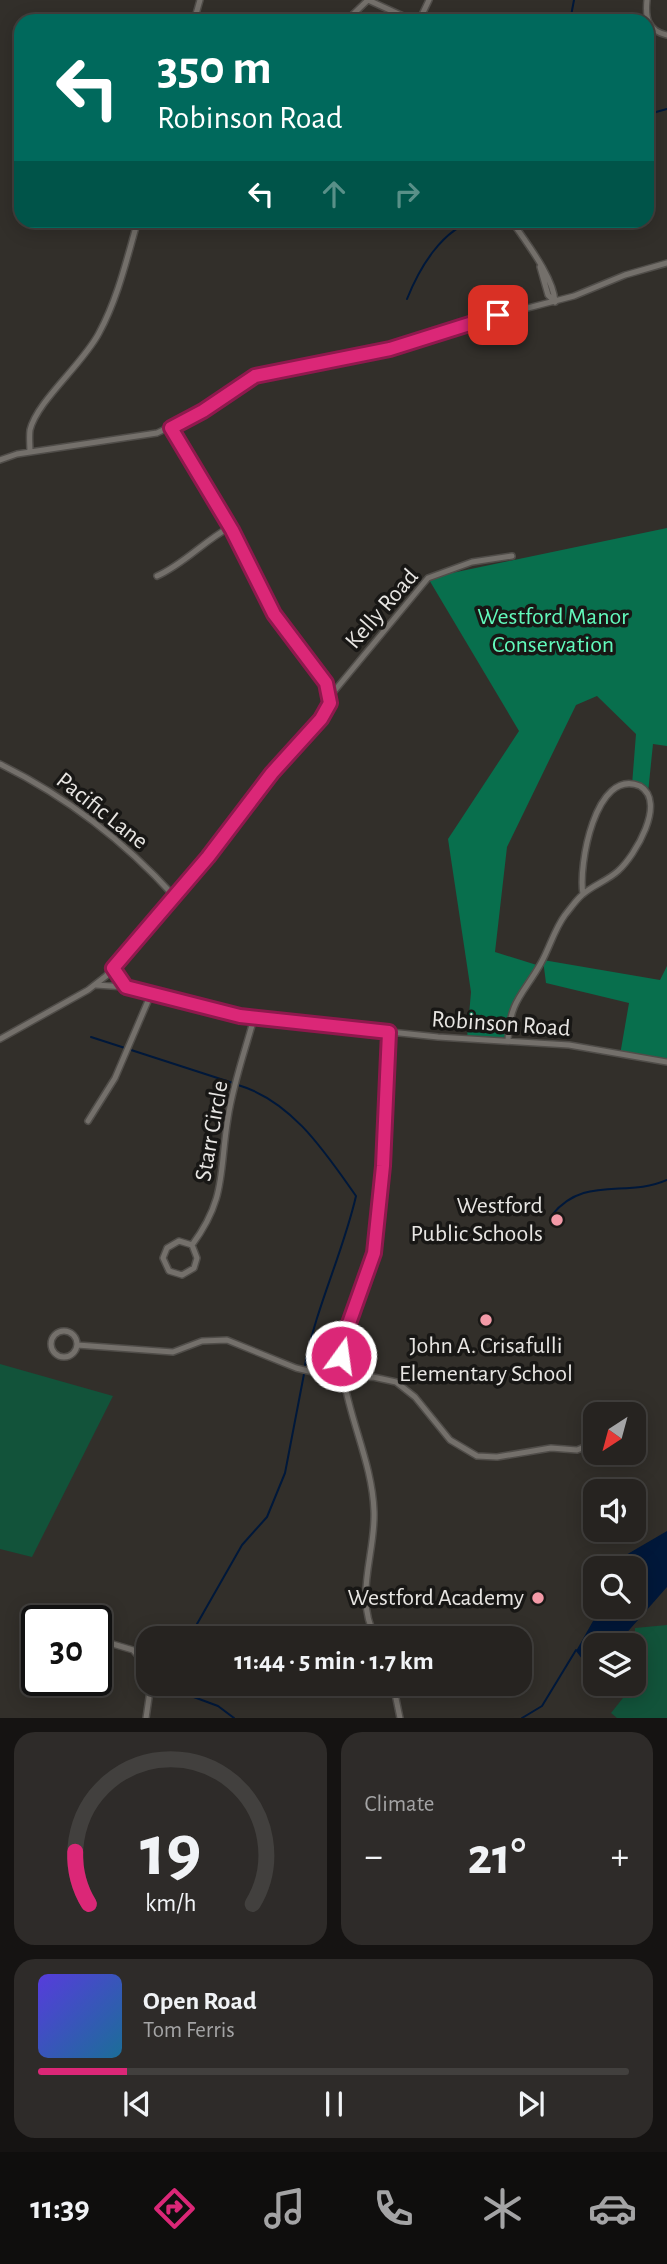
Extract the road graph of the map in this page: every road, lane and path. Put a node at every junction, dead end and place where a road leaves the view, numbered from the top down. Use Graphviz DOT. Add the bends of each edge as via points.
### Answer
graph roads {
  1 [pos="368,0"];
  2 [pos="353,14"];
  3 [pos="400,14"];
  4 [pos="136,228"];
  5 [pos="516,228"];
  6 [pos="667,262"];
  7 [pos="555,302"];
  8 [pos="171,428"];
  9 [pos="30,452"];
  10 [pos="0,460"];
  11 [pos="230,527"];
  12 [pos="512,556"];
  13 [pos="157,576"];
  14 [pos="331,695"];
  15 [pos="0,764"];
  16 [pos="583,894"];
  17 [pos="174,897"];
  18 [pos="113,968"];
  19 [pos="95,985"];
  20 [pos="126,987"];
  21 [pos="151,994"];
  22 [pos="254,1018"];
  23 [pos="389,1032"];
  24 [pos="0,1038"];
  25 [pos="508,1040"];
  26 [pos="667,1062"];
  27 [pos="88,1121"];
  28 [pos="192,1245"];
  29 [pos="77,1345"];
  30 [pos="342,1379"];
  31 [pos="583,1448"];
  32 [pos="372,1626"];
  33 [pos="112,1644"];
  34 [pos="136,1653"];
  35 [pos="149,1696"];
  36 [pos="395,1696"];
  37 [pos="146,1718"];
  38 [pos="400,1718"];
  1 -- 2 [label="street"];
  1 -- 3 [label="street"];
  4 -- 9 [label="street" via="100,332 35,418"];
  5 -- 7 [label="street" via="555,293"];
  6 -- 7 [label="street"];
  7 -- 8 [label="street" via="390,349 255,376"];
  8 -- 9 [label="street"];
  8 -- 11 [label="street"];
  9 -- 10 [label="street"];
  11 -- 13 [label="street"];
  11 -- 14 [label="street" via="274,614"];
  12 -- 14 [label="street, Kelly Road" via="472,562 428,578"];
  14 -- 17 [label="street, Kelly Road" via="321,719"];
  15 -- 17 [label="street, Pacific Lane" via="40,783 77,809"];
  16 -- 16 [label="street" via="582,854 598,812 619,788 641,787 654,806 646,836 622,868"];
  16 -- 25 [label="street" via="560,922 543,960 519,995"];
  17 -- 18 [label="street, Kelly Road"];
  18 -- 19 [label="street, Kelly Road"];
  18 -- 20 [label="street"];
  19 -- 20 [label="street, Robinson Road"];
  19 -- 24 [label="street, Kelly Road"];
  20 -- 21 [label="street, Robinson Road"];
  21 -- 22 [label="street, Robinson Road"];
  21 -- 27 [label="street" via="130,1046"];
  22 -- 23 [label="street, Robinson Road"];
  22 -- 28 [label="street, Starr Circle" via="228,1116 221,1186 207,1223"];
  23 -- 25 [label="street, Robinson Road"];
  23 -- 30 [label="street" via="377,1234 342,1343"];
  25 -- 26 [label="street, Robinson Road"];
  28 -- 28 [label="street, Starr Circle" via="179,1241 167,1248 163,1258 169,1270 182,1275 194,1268 197,1255"];
  29 -- 29 [label="street" via="66,1356 55,1352 52,1345 54,1337 65,1331 75,1337"];
  29 -- 30 [label="street" via="173,1352 202,1341 227,1340 296,1368"];
  30 -- 31 [label="street" via="373,1377 396,1382 415,1397 450,1440 477,1456"];
  30 -- 32 [label="street" via="372,1481 374,1520 365,1578"];
  33 -- 34 [label="street"];
  35 -- 37 [label="street"];
  36 -- 38 [label="street"];
}
